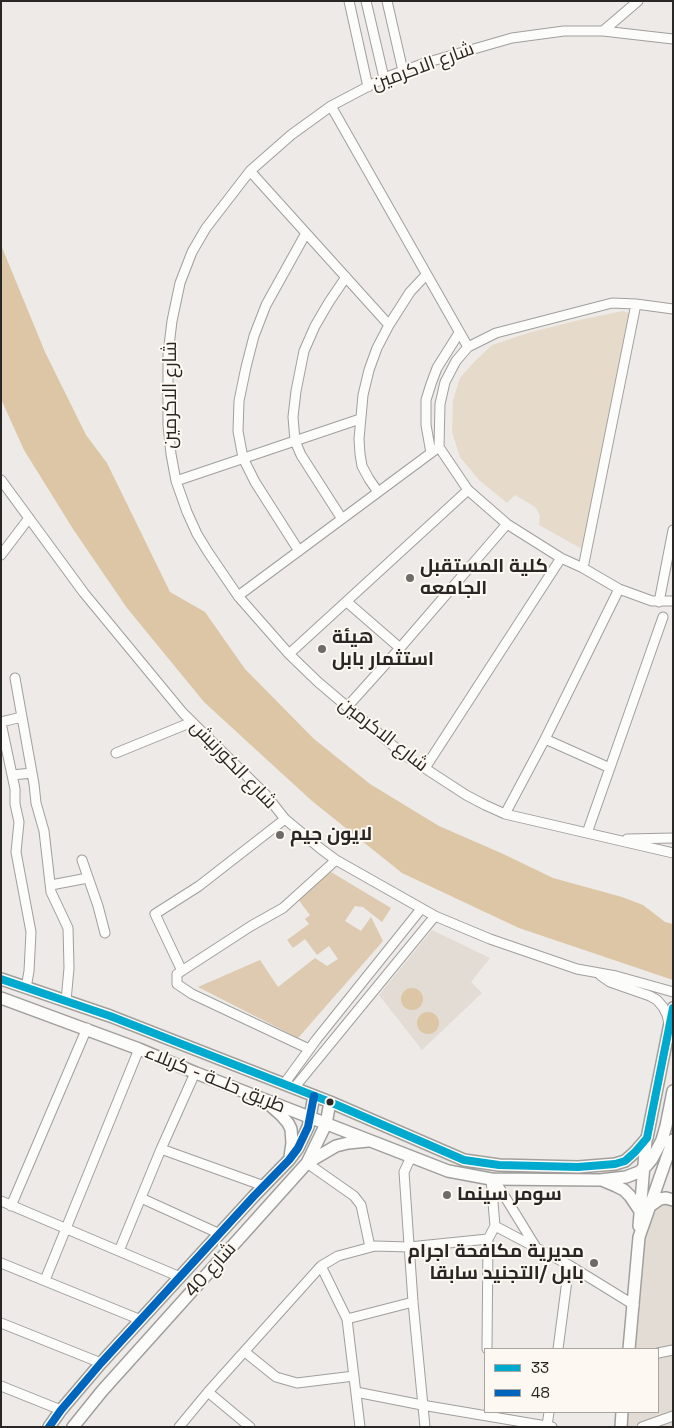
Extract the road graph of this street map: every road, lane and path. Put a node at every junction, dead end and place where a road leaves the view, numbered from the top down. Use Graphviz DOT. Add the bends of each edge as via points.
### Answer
graph roads {
  1 [pos="349,1"];
  2 [pos="366,1"];
  3 [pos="387,1"];
  4 [pos="638,1"];
  5 [pos="602,31"];
  6 [pos="673,39"];
  7 [pos="403,71"];
  8 [pos="384,78"];
  9 [pos="368,87"];
  10 [pos="332,106"];
  11 [pos="250,171"];
  12 [pos="306,233"];
  13 [pos="426,275"];
  14 [pos="346,277"];
  15 [pos="636,304"];
  16 [pos="673,309"];
  17 [pos="389,325"];
  18 [pos="459,332"];
  19 [pos="468,347"];
  20 [pos="360,419"];
  21 [pos="295,441"];
  22 [pos="439,447"];
  23 [pos="431,453"];
  24 [pos="243,458"];
  25 [pos="1,480"];
  26 [pos="176,481"];
  27 [pos="468,490"];
  28 [pos="378,492"];
  29 [pos="29,518"];
  30 [pos="342,519"];
  31 [pos="507,524"];
  32 [pos="673,530"];
  33 [pos="300,551"];
  34 [pos="1,555"];
  35 [pos="561,558"];
  36 [pos="583,568"];
  37 [pos="619,588"];
  38 [pos="238,596"];
  39 [pos="673,601"];
  40 [pos="347,602"];
  41 [pos="659,602"];
  42 [pos="663,617"];
  43 [pos="400,648"];
  44 [pos="289,654"];
  45 [pos="15,678"];
  46 [pos="346,707"];
  47 [pos="22,717"];
  48 [pos="192,722"];
  49 [pos="1,723"];
  50 [pos="546,739"];
  51 [pos="116,754"];
  52 [pos="425,768"];
  53 [pos="610,768"];
  54 [pos="32,773"];
  55 [pos="12,774"];
  56 [pos="505,814"];
  57 [pos="285,820"];
  58 [pos="587,833"];
  59 [pos="612,838"];
  60 [pos="673,838"];
  61 [pos="673,854"];
  62 [pos="82,860"];
  63 [pos="336,860"];
  64 [pos="88,878"];
  65 [pos="51,885"];
  66 [pos="421,909"];
  67 [pos="435,916"];
  68 [pos="105,933"];
  69 [pos="182,971"];
  70 [pos="598,974"];
  71 [pos="1,979"];
  72 [pos="26,988"];
  73 [pos="673,992"];
  74 [pos="2,1001"];
  75 [pos="66,1001"];
  76 [pos="673,1008"];
  77 [pos="669,1024"];
  78 [pos="86,1028"];
  79 [pos="139,1049"];
  80 [pos="309,1049"];
  81 [pos="195,1073"];
  82 [pos="292,1082"];
  83 [pos="673,1092"];
  84 [pos="314,1096"];
  85 [pos="264,1100"];
  86 [pos="330,1102"];
  87 [pos="310,1119"];
  88 [pos="326,1124"];
  89 [pos="646,1138"];
  90 [pos="670,1138"];
  91 [pos="370,1140"];
  92 [pos="161,1149"];
  93 [pos="650,1155"];
  94 [pos="411,1157"];
  95 [pos="289,1160"];
  96 [pos="625,1161"];
  97 [pos="308,1163"];
  98 [pos="669,1165"];
  99 [pos="644,1169"];
  100 [pos="492,1179"];
  101 [pos="600,1180"];
  102 [pos="264,1186"];
  103 [pos="141,1198"];
  104 [pos="673,1200"];
  105 [pos="1,1201"];
  106 [pos="12,1206"];
  107 [pos="645,1209"];
  108 [pos="495,1226"];
  109 [pos="65,1228"];
  110 [pos="220,1234"];
  111 [pos="488,1239"];
  112 [pos="370,1247"];
  113 [pos="409,1247"];
  114 [pos="537,1249"];
  115 [pos="119,1251"];
  116 [pos="1,1263"];
  117 [pos="569,1265"];
  118 [pos="321,1266"];
  119 [pos="180,1277"];
  120 [pos="45,1280"];
  121 [pos="413,1302"];
  122 [pos="634,1305"];
  123 [pos="347,1319"];
  124 [pos="141,1320"];
  125 [pos="1,1323"];
  126 [pos="487,1348"];
  127 [pos="558,1348"];
  128 [pos="629,1348"];
  129 [pos="673,1350"];
  130 [pos="245,1352"];
  131 [pos="659,1353"];
  132 [pos="101,1363"];
  133 [pos="354,1376"];
  134 [pos="1,1386"];
  135 [pos="208,1392"];
  136 [pos="356,1392"];
  137 [pos="422,1405"];
  138 [pos="60,1410"];
  139 [pos="549,1413"];
  140 [pos="622,1413"];
  141 [pos="486,1414"];
  142 [pos="673,1416"];
  143 [pos="549,1426"];
  144 [pos="49,1427"];
  145 [pos="73,1427"];
  146 [pos="179,1427"];
  147 [pos="250,1427"];
  148 [pos="360,1427"];
  149 [pos="425,1427"];
  150 [pos="486,1427"];
  151 [pos="620,1427"];
  152 [pos="642,1427"];
  1 -- 9 [label="street"];
  2 -- 8 [label="street"];
  3 -- 7 [label="street"];
  4 -- 5 [label="street"];
  5 -- 6 [label="street, شارع الاكرمين"];
  5 -- 7 [label="street, شارع الاكرمين" via="564,31 512,38"];
  7 -- 8 [label="street, شارع الاكرمين"];
  8 -- 9 [label="street, شارع الاكرمين"];
  9 -- 10 [label="street, شارع الاكرمين"];
  10 -- 11 [label="street, شارع الاكرمين" via="291,135"];
  10 -- 13 [label="street"];
  11 -- 12 [label="street"];
  11 -- 26 [label="street, شارع الاكرمين" via="206,228 180,283 168,354 168,425"];
  12 -- 14 [label="street"];
  12 -- 24 [label="street" via="266,305 254,336 239,401 238,431"];
  13 -- 17 [label="street" via="410,292"];
  13 -- 18 [label="street"];
  14 -- 17 [label="street"];
  14 -- 21 [label="street" via="314,326 304,351 293,417"];
  15 -- 16 [label="street"];
  15 -- 19 [label="street" via="612,303 541,321 496,333"];
  15 -- 36 [label="street"];
  17 -- 20 [label="street" via="369,370"];
  18 -- 19 [label="street"];
  18 -- 23 [label="street" via="437,368 426,400"];
  19 -- 22 [label="street" via="445,382 440,404"];
  20 -- 21 [label="street"];
  20 -- 28 [label="street" via="362,466"];
  21 -- 24 [label="street"];
  21 -- 30 [label="street"];
  22 -- 23 [label="street"];
  22 -- 27 [label="street"];
  23 -- 28 [label="street"];
  24 -- 26 [label="street"];
  24 -- 33 [label="street"];
  25 -- 29 [label="street, شارع الكورنيش"];
  26 -- 38 [label="street, شارع الاكرمين" via="197,534"];
  27 -- 31 [label="street"];
  27 -- 40 [label="street"];
  28 -- 30 [label="street"];
  29 -- 34 [label="street"];
  29 -- 48 [label="street, شارع الكورنيش" via="84,593"];
  30 -- 33 [label="street"];
  31 -- 35 [label="street"];
  31 -- 43 [label="street"];
  32 -- 41 [label="street"];
  33 -- 38 [label="street"];
  35 -- 36 [label="street"];
  35 -- 52 [label="street"];
  36 -- 37 [label="street"];
  37 -- 41 [label="street"];
  37 -- 50 [label="street"];
  38 -- 44 [label="street, شارع الاكرمين"];
  39 -- 41 [label="street"];
  40 -- 43 [label="street"];
  40 -- 44 [label="street"];
  42 -- 53 [label="street"];
  43 -- 46 [label="street"];
  44 -- 46 [label="street, شارع الاكرمين"];
  45 -- 47 [label="street"];
  46 -- 52 [label="street, شارع الاكرمين"];
  47 -- 49 [label="street"];
  47 -- 54 [label="street"];
  48 -- 51 [label="street"];
  48 -- 57 [label="street, شارع الكورنيش" via="266,795"];
  49 -- 55 [label="street"];
  50 -- 53 [label="street"];
  50 -- 56 [label="street"];
  52 -- 56 [label="street, شارع الاكرمين" via="484,806"];
  53 -- 58 [label="street"];
  54 -- 55 [label="street"];
  54 -- 65 [label="street"];
  55 -- 72 [label="street" via="19,822 16,852 30,932"];
  56 -- 58 [label="street, شارع الاكرمين"];
  57 -- 63 [label="street, شارع الكورنيش"];
  57 -- 69 [label="street" via="199,886 155,914"];
  58 -- 59 [label="street, شارع الاكرمين"];
  59 -- 60 [label="street, شارع الاكرمين"];
  59 -- 61 [label="street, شارع الاكرمين"];
  62 -- 64 [label="street"];
  63 -- 66 [label="street, شارع الكورنيش"];
  63 -- 69 [label="street" via="284,908"];
  64 -- 65 [label="street"];
  64 -- 68 [label="street"];
  65 -- 75 [label="street" via="68,928"];
  66 -- 67 [label="street, شارع الكورنيش"];
  66 -- 80 [label="street"];
  67 -- 70 [label="street, شارع الكورنيش" via="490,939"];
  67 -- 82 [label="street"];
  69 -- 80 [label="street" via="177,974 177,984 192,994"];
  70 -- 73 [label="street"];
  70 -- 77 [label="street" via="656,1000 663,1007"];
  71 -- 72 [label="main road, طريق حلــة - كربلاء"];
  72 -- 75 [label="main road, طريق حلــة - كربلاء"];
  74 -- 78 [label="main road, طريق حلــة - كربلاء"];
  75 -- 82 [label="main road, طريق حلــة - كربلاء"];
  76 -- 77 [label="main road"];
  77 -- 89 [label="main road"];
  78 -- 79 [label="main road, طريق حلــة - كربلاء"];
  78 -- 106 [label="street"];
  79 -- 81 [label="main road, طريق حلــة - كربلاء"];
  79 -- 109 [label="street"];
  80 -- 82 [label="street"];
  81 -- 85 [label="main road, طريق حلــة - كربلاء"];
  81 -- 92 [label="street"];
  82 -- 84 [label="main road, طريق حلــة - كربلاء"];
  83 -- 90 [label="main road" via="666,1126"];
  84 -- 86 [label="main road, طريق حلــة - كربلاء"];
  84 -- 87 [label="main road, شارع 40"];
  85 -- 87 [label="main road, طريق حلــة - كربلاء"];
  85 -- 95 [label="main road" via="282,1115 291,1129"];
  86 -- 88 [label="main road, شارع 40"];
  86 -- 96 [label="main road, طريق حلــة - كربلاء" via="464,1160 499,1165 578,1167"];
  87 -- 88 [label="main road, طريق حلــة - كربلاء"];
  87 -- 95 [label="main road, شارع 40" via="298,1148"];
  88 -- 91 [label="main road, طريق حلــة - كربلاء"];
  88 -- 97 [label="main road, شارع 40"];
  89 -- 90 [label="main road" via="652,1142"];
  89 -- 93 [label="main road"];
  89 -- 96 [label="main road"];
  90 -- 93 [label="main road"];
  90 -- 98 [label="main road"];
  91 -- 94 [label="main road, طريق حلــة - كربلاء"];
  91 -- 97 [label="main road" via="336,1146"];
  92 -- 102 [label="street"];
  92 -- 103 [label="street"];
  93 -- 96 [label="main road, طريق حلــة - كربلاء"];
  93 -- 98 [label="main road"];
  93 -- 99 [label="main road" via="652,1159"];
  94 -- 100 [label="main road, طريق حلــة - كربلاء" via="448,1171"];
  94 -- 113 [label="street" via="404,1172"];
  95 -- 102 [label="main road, شارع 40"];
  97 -- 112 [label="street" via="354,1196 361,1205"];
  97 -- 145 [label="main road, شارع 40" via="102,1390"];
  98 -- 107 [label="main road"];
  99 -- 101 [label="main road, طريق حلــة - كربلاء"];
  99 -- 107 [label="main road"];
  100 -- 101 [label="main road, طريق حلــة - كربلاء"];
  100 -- 108 [label="street"];
  100 -- 114 [label="street"];
  101 -- 107 [label="main road" via="624,1190"];
  102 -- 110 [label="main road, شارع 40"];
  103 -- 110 [label="street"];
  103 -- 115 [label="street"];
  104 -- 107 [label="main road" via="660,1199"];
  105 -- 106 [label="street"];
  106 -- 109 [label="street"];
  107 -- 122 [label="main road" via="639,1237"];
  108 -- 111 [label="street"];
  108 -- 114 [label="street"];
  109 -- 115 [label="street"];
  109 -- 120 [label="street"];
  110 -- 119 [label="main road, شارع 40"];
  111 -- 113 [label="street"];
  111 -- 126 [label="street"];
  112 -- 113 [label="street"];
  112 -- 118 [label="street" via="338,1256"];
  113 -- 121 [label="street"];
  114 -- 117 [label="street"];
  115 -- 119 [label="street"];
  116 -- 120 [label="street"];
  117 -- 122 [label="street"];
  117 -- 127 [label="street"];
  118 -- 123 [label="street"];
  118 -- 130 [label="street"];
  119 -- 124 [label="main road, شارع 40"];
  120 -- 124 [label="street"];
  121 -- 123 [label="street"];
  121 -- 137 [label="street"];
  122 -- 128 [label="main road"];
  123 -- 133 [label="street"];
  124 -- 132 [label="main road, شارع 40"];
  125 -- 132 [label="street"];
  129 -- 131 [label="street"];
  130 -- 133 [label="street" via="276,1377 297,1383"];
  130 -- 135 [label="street"];
  132 -- 138 [label="main road, شارع 40"];
  133 -- 136 [label="street"];
  134 -- 138 [label="street"];
  135 -- 146 [label="street"];
  135 -- 147 [label="street"];
  136 -- 137 [label="street"];
  136 -- 148 [label="street"];
  137 -- 141 [label="street"];
  137 -- 149 [label="street"];
  138 -- 144 [label="main road, شارع 40"];
  139 -- 143 [label="street"];
  140 -- 151 [label="main road"];
  141 -- 143 [label="street"];
  141 -- 150 [label="street"];
  142 -- 152 [label="street"];
}
